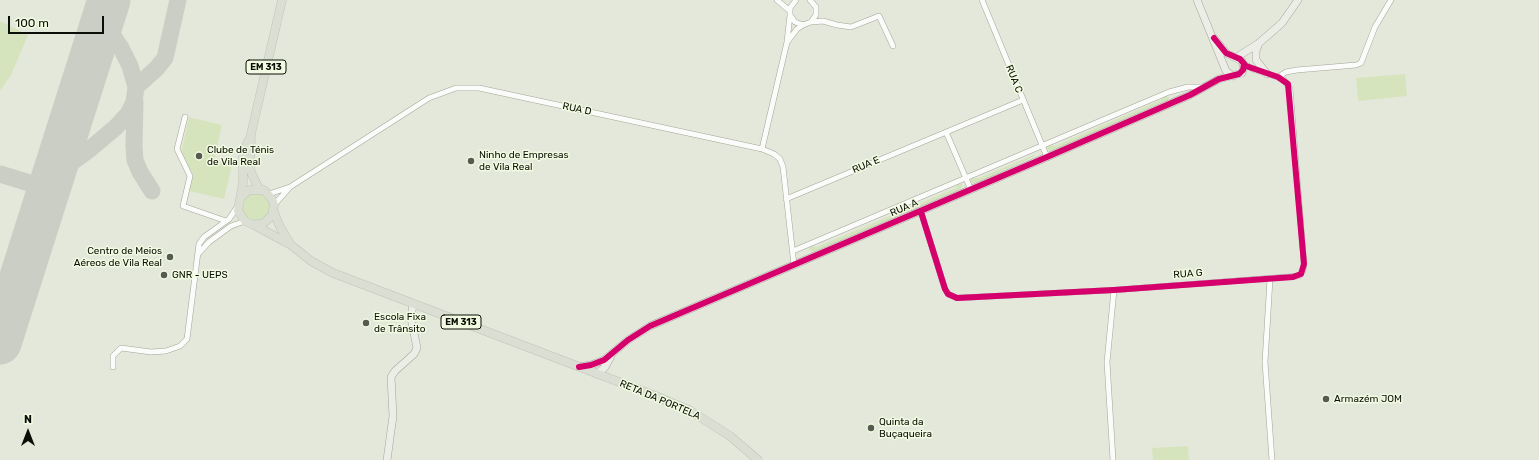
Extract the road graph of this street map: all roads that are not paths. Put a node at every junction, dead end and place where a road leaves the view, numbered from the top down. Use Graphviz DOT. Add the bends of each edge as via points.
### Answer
graph roads {
  1 [pos="282,0"];
  2 [pos="982,0"];
  3 [pos="1197,0"];
  4 [pos="1298,0"];
  5 [pos="1391,0"];
  6 [pos="778,1"];
  7 [pos="795,1"];
  8 [pos="812,1"];
  9 [pos="817,11"];
  10 [pos="790,13"];
  11 [pos="811,22"];
  12 [pos="828,22"];
  13 [pos="803,25"];
  14 [pos="1214,38"];
  15 [pos="787,42"];
  16 [pos="1259,43"];
  17 [pos="893,46"];
  18 [pos="1235,57"];
  19 [pos="1244,64"];
  20 [pos="1225,67"];
  21 [pos="1267,74"];
  22 [pos="1236,75"];
  23 [pos="1278,77"];
  24 [pos="1204,87"];
  25 [pos="1023,100"];
  26 [pos="185,117"];
  27 [pos="946,132"];
  28 [pos="251,134"];
  29 [pos="1042,146"];
  30 [pos="762,149"];
  31 [pos="1048,157"];
  32 [pos="966,179"];
  33 [pos="290,187"];
  34 [pos="259,189"];
  35 [pos="970,190"];
  36 [pos="269,194"];
  37 [pos="241,197"];
  38 [pos="786,199"];
  39 [pos="238,205"];
  40 [pos="274,208"];
  41 [pos="921,212"];
  42 [pos="226,221"];
  43 [pos="245,221"];
  44 [pos="254,224"];
  45 [pos="291,246"];
  46 [pos="793,251"];
  47 [pos="197,255"];
  48 [pos="794,265"];
  49 [pos="1270,278"];
  50 [pos="1114,290"];
  51 [pos="413,304"];
  52 [pos="606,361"];
  53 [pos="577,366"];
  54 [pos="113,367"];
  55 [pos="597,374"];
  56 [pos="609,378"];
  57 [pos="387,460"];
  58 [pos="758,460"];
  59 [pos="1113,460"];
  60 [pos="1272,460"];
  1 -- 28 [label="main road, EM 313"];
  2 -- 25 [label="street, RUA C"];
  3 -- 14 [label="street"];
  4 -- 16 [label="street" via="1282,23"];
  5 -- 23 [label="street" via="1375,27 1361,63 1297,70"];
  6 -- 7 [label="street"];
  6 -- 10 [label="street"];
  7 -- 10 [label="street"];
  8 -- 9 [label="street"];
  9 -- 11 [label="street"];
  9 -- 12 [label="street"];
  10 -- 13 [label="street" via="795,22"];
  10 -- 15 [label="street"];
  11 -- 12 [label="street"];
  11 -- 13 [label="street"];
  12 -- 17 [label="street" via="851,27 879,16"];
  13 -- 15 [label="street"];
  14 -- 18 [label="street" via="1222,50"];
  14 -- 20 [label="street"];
  15 -- 30 [label="street"];
  16 -- 18 [label="street"];
  16 -- 19 [label="street"];
  16 -- 21 [label="street" via="1256,60"];
  18 -- 19 [label="street"];
  18 -- 20 [label="street" via="1228,60"];
  19 -- 21 [label="street"];
  19 -- 22 [label="street" via="1243,70"];
  20 -- 22 [label="street" via="1228,73"];
  20 -- 24 [label="street"];
  21 -- 22 [label="street" via="1250,72"];
  21 -- 23 [label="street"];
  22 -- 24 [label="street, RUA A" via="1219,79"];
  23 -- 49 [label="street, RUA G" via="1286,81 1290,89 1304,264 1303,271 1298,276"];
  24 -- 29 [label="street" via="1191,86 1169,92"];
  24 -- 31 [label="street, RUA A"];
  25 -- 27 [label="street, RUA E"];
  25 -- 29 [label="street, RUA C"];
  26 -- 42 [label="street" via="178,151 190,176 182,204 185,208"];
  27 -- 32 [label="street"];
  27 -- 38 [label="street, RUA E"];
  28 -- 34 [label="main road, EM 313" via="250,170"];
  28 -- 37 [label="main road, EM 313" via="243,156"];
  29 -- 31 [label="street, RUA C"];
  29 -- 32 [label="street"];
  30 -- 33 [label="street, RUA D" via="479,88 461,87 429,98"];
  30 -- 38 [label="street, RUA D" via="774,154 782,163"];
  31 -- 35 [label="street, RUA A"];
  32 -- 35 [label="street"];
  32 -- 46 [label="street"];
  33 -- 36 [label="street"];
  33 -- 40 [label="street"];
  34 -- 36 [label="main road"];
  34 -- 37 [label="main road" via="249,190"];
  35 -- 41 [label="street, RUA A"];
  36 -- 40 [label="main road, EM 313"];
  37 -- 39 [label="main road, EM 313"];
  38 -- 46 [label="street, RUA D"];
  39 -- 42 [label="street"];
  39 -- 43 [label="main road"];
  40 -- 44 [label="main road" via="268,220"];
  40 -- 45 [label="main road, EM 313" via="280,227"];
  41 -- 48 [label="street, RUA A"];
  41 -- 50 [label="street, RUA G" via="945,289 953,297"];
  42 -- 47 [label="street" via="202,239"];
  43 -- 44 [label="main road, EM 313"];
  43 -- 47 [label="street" via="231,226 209,242"];
  44 -- 45 [label="main road, EM 313"];
  45 -- 51 [label="main road, EM 313" via="328,270"];
  46 -- 48 [label="street, RUA D"];
  47 -- 54 [label="street" via="187,339 180,346 166,351 121,348 114,356"];
  48 -- 52 [label="street, RUA A" via="650,326 615,351"];
  49 -- 50 [label="street, RUA G"];
  49 -- 60 [label="street" via="1265,362"];
  50 -- 59 [label="street" via="1107,358"];
  51 -- 53 [label="main road, EM 313"];
  51 -- 57 [label="street" via="411,316 417,348 391,377 393,416"];
  52 -- 53 [label="street"];
  52 -- 55 [label="street" via="598,366"];
  52 -- 56 [label="street"];
  53 -- 55 [label="main road, RETA DA PORTELA / EM 313"];
  55 -- 56 [label="main road, RETA DA PORTELA / EM 313"];
  56 -- 58 [label="main road, RETA DA PORTELA / EM 313" via="655,395 700,416 730,436"];
}
